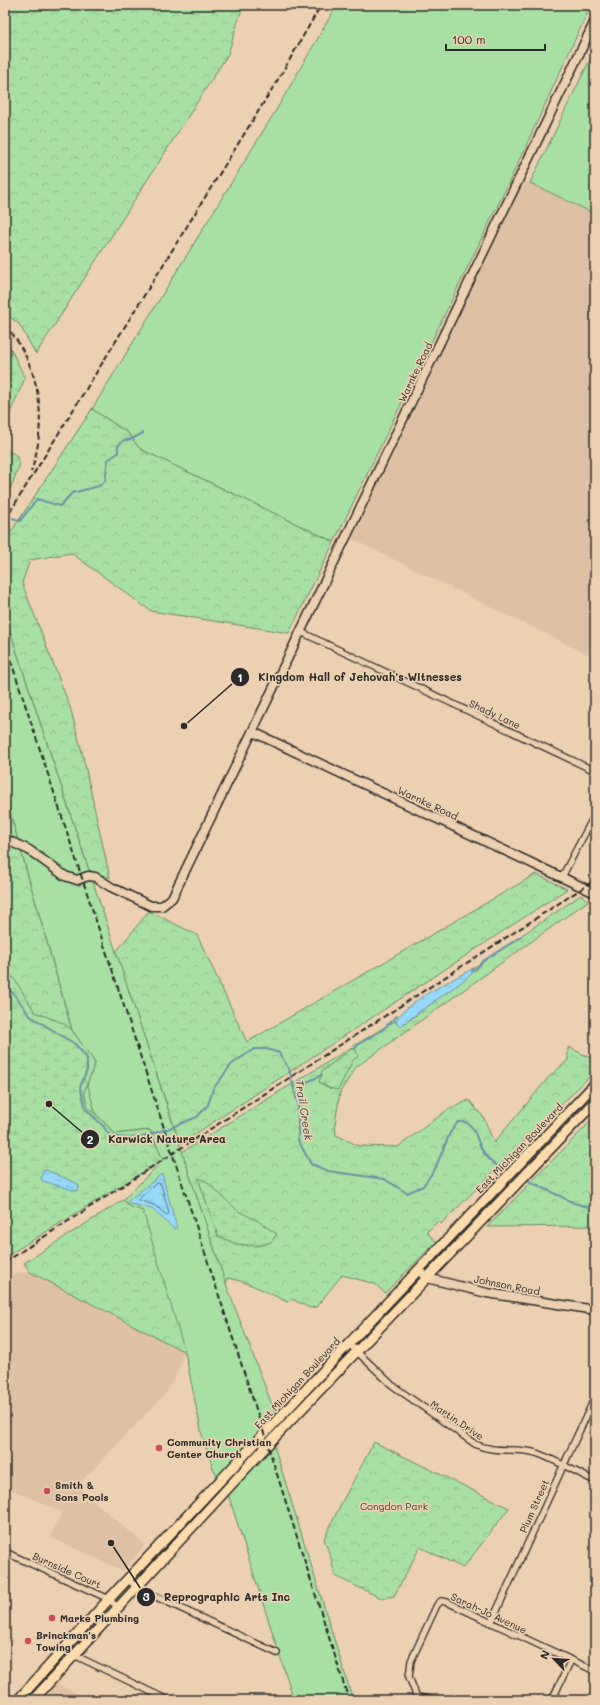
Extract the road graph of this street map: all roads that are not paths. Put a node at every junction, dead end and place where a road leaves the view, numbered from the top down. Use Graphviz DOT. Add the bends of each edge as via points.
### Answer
graph roads {
  1 [pos="595,21"];
  2 [pos="301,632"];
  3 [pos="253,732"];
  4 [pos="595,771"];
  5 [pos="595,814"];
  6 [pos="5,839"];
  7 [pos="562,877"];
  8 [pos="595,893"];
  9 [pos="595,1084"];
  10 [pos="595,1102"];
  11 [pos="418,1270"];
  12 [pos="427,1278"];
  13 [pos="595,1310"];
  14 [pos="349,1344"];
  15 [pos="357,1352"];
  16 [pos="595,1397"];
  17 [pos="563,1466"];
  18 [pos="595,1481"];
  19 [pos="5,1552"];
  20 [pos="128,1579"];
  21 [pos="137,1588"];
  22 [pos="109,1599"];
  23 [pos="118,1608"];
  24 [pos="491,1623"];
  25 [pos="277,1653"];
  26 [pos="74,1655"];
  27 [pos="571,1660"];
  28 [pos="595,1671"];
  29 [pos="417,1699"];
  30 [pos="18,1700"];
  31 [pos="33,1700"];
  32 [pos="168,1700"];
  33 [pos="438,1700"];
  34 [pos="552,1700"];
  1 -- 2 [label="street, Warnke Road"];
  2 -- 3 [label="street, Warnke Road"];
  2 -- 4 [label="street, Shady Lane"];
  3 -- 6 [label="street, Warnke Road" via="172,898 162,906 151,906 96,877 88,876 77,880 65,876 29,850"];
  3 -- 7 [label="street, Warnke Road"];
  5 -- 7 [label="street"];
  7 -- 8 [label="street, Warnke Road"];
  9 -- 11 [label="main road, East Michigan Boulevard"];
  10 -- 12 [label="main road, East Michigan Boulevard"];
  11 -- 12 [label="street, Johnson Road"];
  11 -- 14 [label="main road, East Michigan Boulevard"];
  12 -- 13 [label="street, Johnson Road" via="487,1293"];
  12 -- 15 [label="main road, East Michigan Boulevard"];
  14 -- 15 [label="street, Martin Drive"];
  14 -- 20 [label="main road, East Michigan Boulevard"];
  15 -- 17 [label="street, Martin Drive" via="392,1385 475,1444 485,1449 536,1453"];
  15 -- 21 [label="main road, East Michigan Boulevard" via="273,1439"];
  16 -- 17 [label="street, Plum Street"];
  17 -- 18 [label="street, Martin Drive"];
  17 -- 24 [label="street, Plum Street"];
  19 -- 22 [label="street, Burnside Court"];
  20 -- 21 [label="street"];
  20 -- 22 [label="main road, East Michigan Boulevard"];
  21 -- 23 [label="main road, East Michigan Boulevard"];
  21 -- 25 [label="street"];
  22 -- 23 [label="street, Burnside Court"];
  22 -- 30 [label="main road, East Michigan Boulevard"];
  23 -- 26 [label="main road, East Michigan Boulevard"];
  24 -- 27 [label="street, Sarah-Jo Avenue"];
  24 -- 29 [label="street, Sarah-Jo Avenue" via="448,1602 441,1601 437,1605 410,1661 409,1677"];
  26 -- 31 [label="main road, East Michigan Boulevard"];
  26 -- 32 [label="street"];
  27 -- 28 [label="street, Sarah-Jo Avenue"];
  27 -- 34 [label="street"];
  29 -- 33 [label="street"];
}
